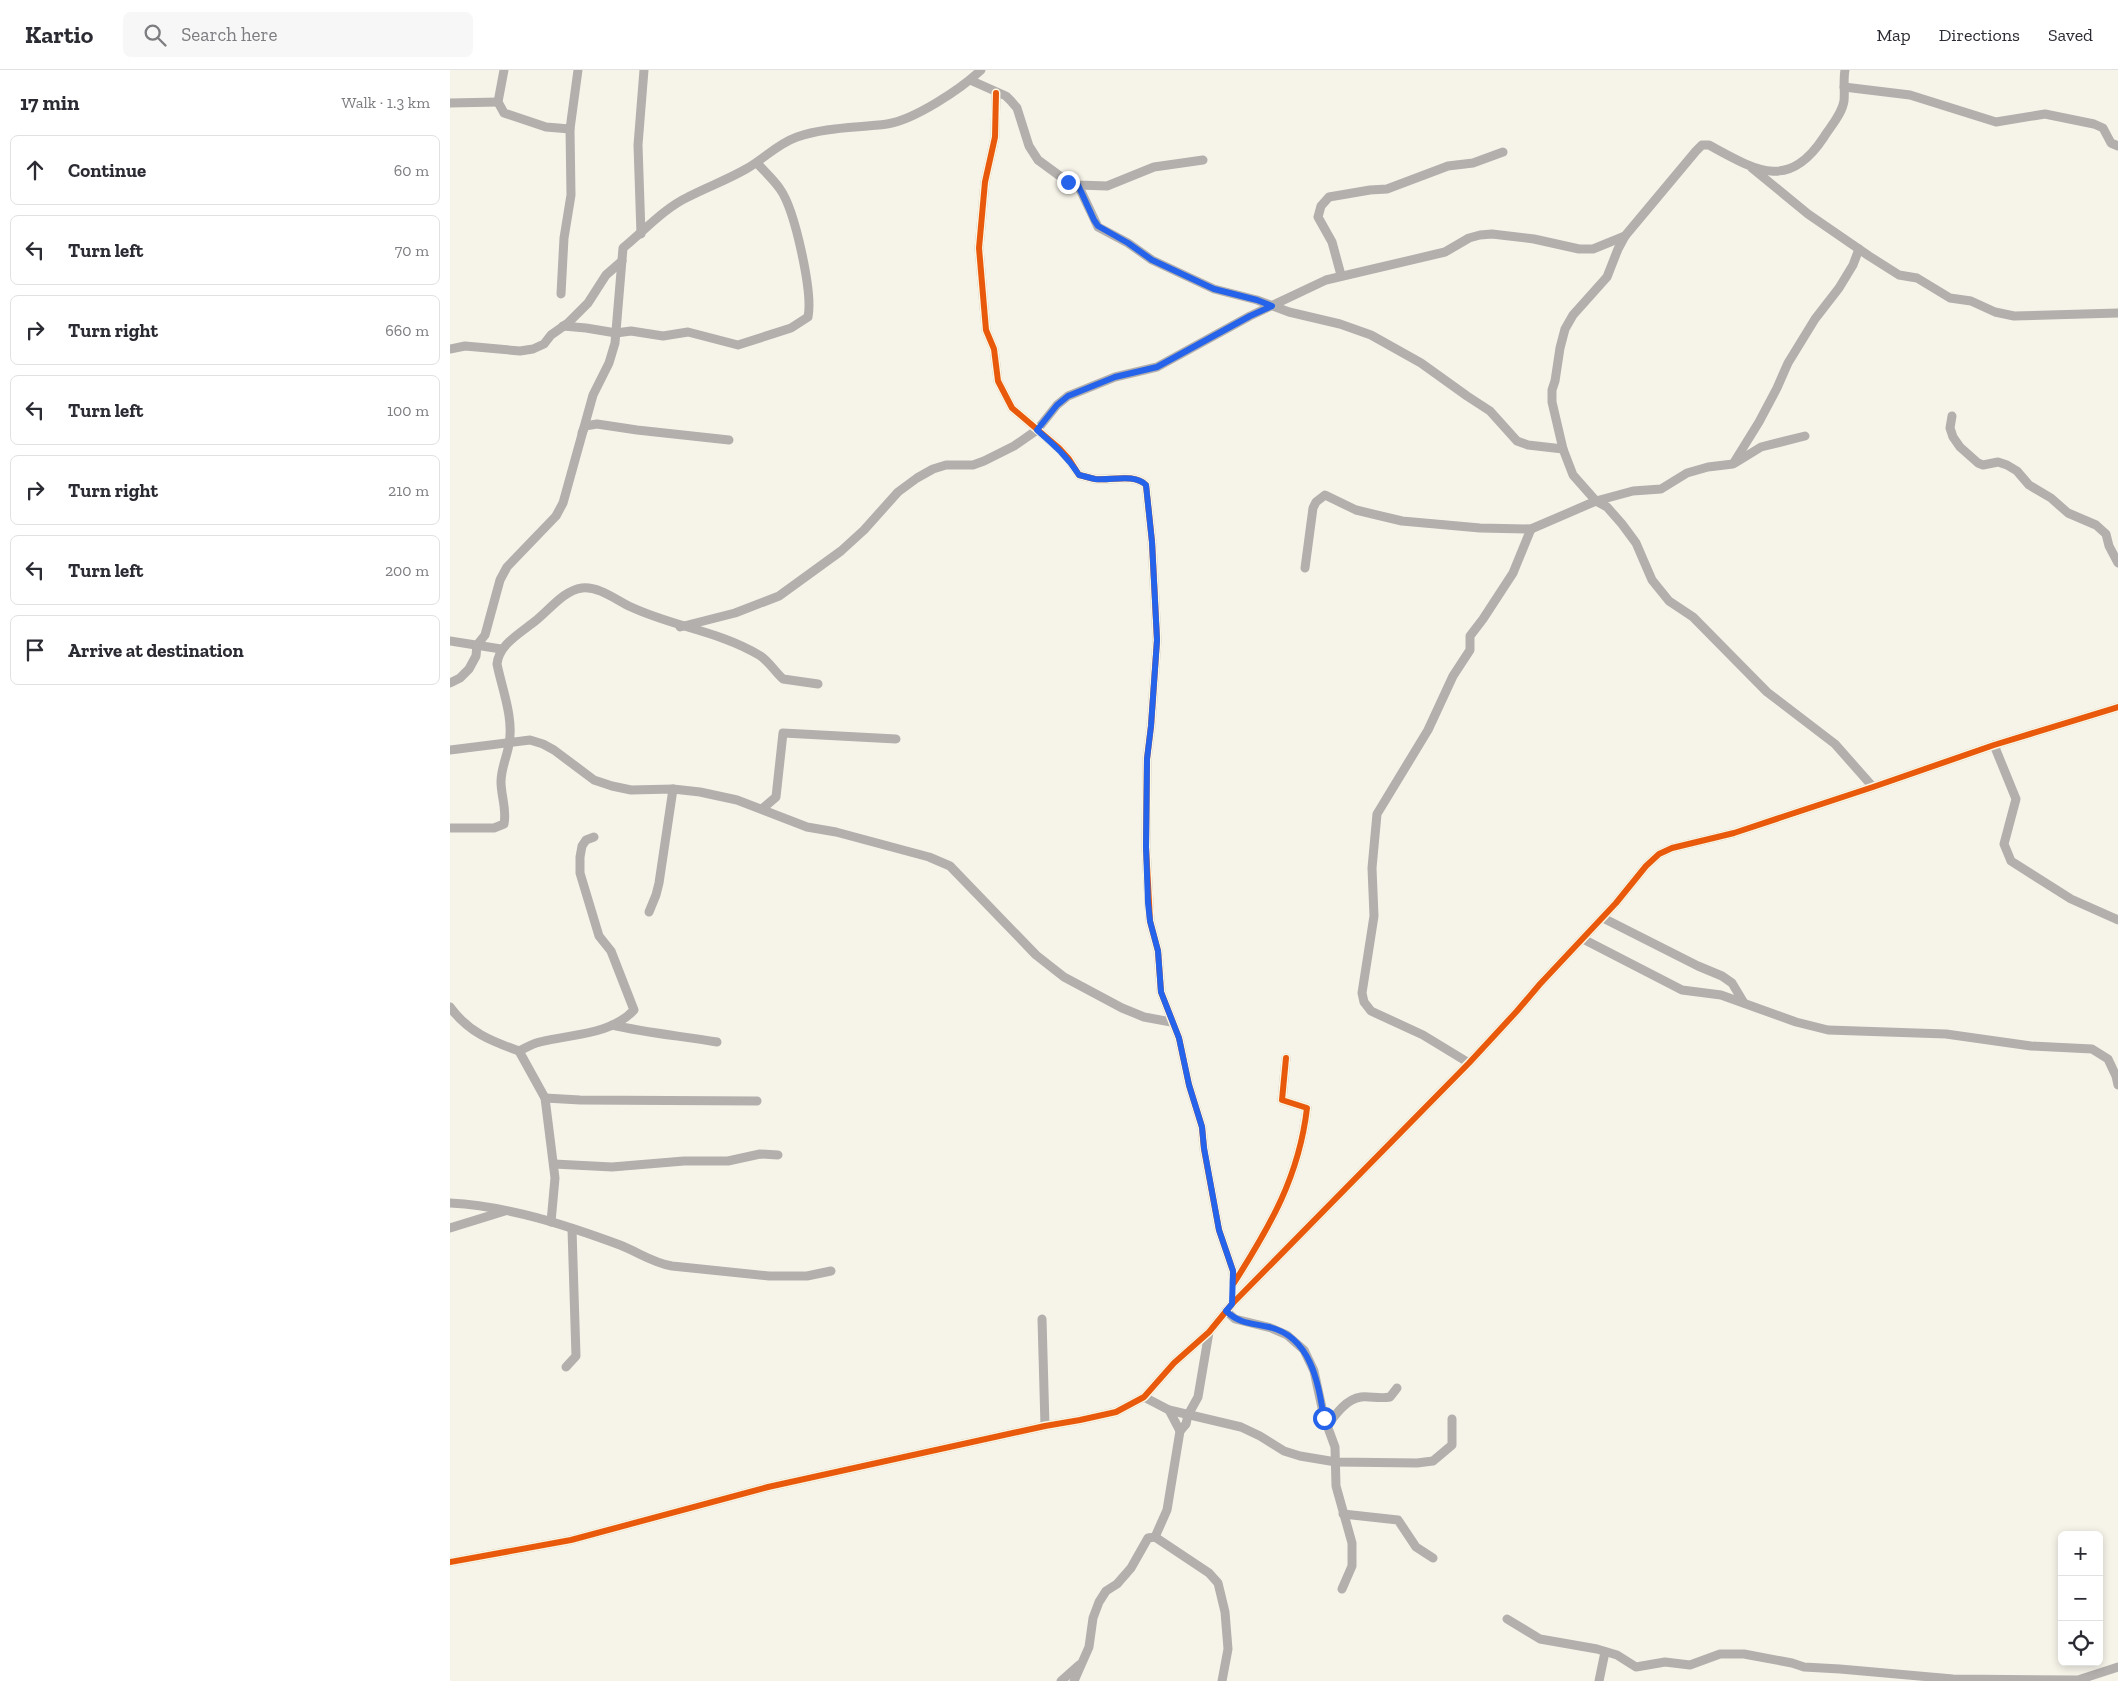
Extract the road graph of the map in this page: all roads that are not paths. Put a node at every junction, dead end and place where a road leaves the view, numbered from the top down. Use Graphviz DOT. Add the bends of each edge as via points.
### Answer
graph roads {
  1 [pos="578,70"];
  2 [pos="644,70"];
  3 [pos="981,70"];
  4 [pos="1845,70"];
  5 [pos="502,71"];
  6 [pos="970,80"];
  7 [pos="1844,87"];
  8 [pos="996,93"];
  9 [pos="498,102"];
  10 [pos="450,103"];
  11 [pos="570,129"];
  12 [pos="2118,146"];
  13 [pos="1503,152"];
  14 [pos="1203,160"];
  15 [pos="757,163"];
  16 [pos="1752,167"];
  17 [pos="1078,185"];
  18 [pos="641,234"];
  19 [pos="1625,236"];
  20 [pos="1860,249"];
  21 [pos="622,261"];
  22 [pos="1340,275"];
  23 [pos="561,294"];
  24 [pos="1272,306"];
  25 [pos="2118,313"];
  26 [pos="563,326"];
  27 [pos="616,333"];
  28 [pos="450,349"];
  29 [pos="1952,416"];
  30 [pos="1037,430"];
  31 [pos="581,436"];
  32 [pos="1805,436"];
  33 [pos="729,440"];
  34 [pos="1563,448"];
  35 [pos="1733,464"];
  36 [pos="1596,501"];
  37 [pos="1531,529"];
  38 [pos="2118,563"];
  39 [pos="1306,568"];
  40 [pos="680,627"];
  41 [pos="450,641"];
  42 [pos="477,645"];
  43 [pos="501,649"];
  44 [pos="450,683"];
  45 [pos="818,684"];
  46 [pos="2118,706"];
  47 [pos="896,739"];
  48 [pos="509,743"];
  49 [pos="1994,744"];
  50 [pos="450,750"];
  51 [pos="1873,788"];
  52 [pos="673,789"];
  53 [pos="762,809"];
  54 [pos="450,828"];
  55 [pos="594,838"];
  56 [pos="649,912"];
  57 [pos="1603,918"];
  58 [pos="2118,920"];
  59 [pos="1583,940"];
  60 [pos="1744,1003"];
  61 [pos="450,1007"];
  62 [pos="1171,1022"];
  63 [pos="612,1026"];
  64 [pos="717,1042"];
  65 [pos="519,1051"];
  66 [pos="1286,1058"];
  67 [pos="1469,1063"];
  68 [pos="2118,1085"];
  69 [pos="545,1098"];
  70 [pos="757,1101"];
  71 [pos="778,1155"];
  72 [pos="554,1164"];
  73 [pos="450,1203"];
  74 [pos="506,1211"];
  75 [pos="551,1222"];
  76 [pos="450,1228"];
  77 [pos="572,1229"];
  78 [pos="832,1271"];
  79 [pos="1234,1284"];
  80 [pos="1229,1307"];
  81 [pos="1042,1319"];
  82 [pos="1209,1332"];
  83 [pos="566,1366"];
  84 [pos="1397,1388"];
  85 [pos="1144,1397"];
  86 [pos="1169,1410"];
  87 [pos="1188,1415"];
  88 [pos="1452,1419"];
  89 [pos="1045,1426"];
  90 [pos="1327,1426"];
  91 [pos="1180,1431"];
  92 [pos="1336,1462"];
  93 [pos="1343,1514"];
  94 [pos="1155,1537"];
  95 [pos="1433,1558"];
  96 [pos="450,1562"];
  97 [pos="1342,1589"];
  98 [pos="1507,1619"];
  99 [pos="1605,1652"];
  100 [pos="1081,1663"];
  101 [pos="2118,1667"];
  102 [pos="1061,1681"];
  103 [pos="1074,1681"];
  104 [pos="1222,1681"];
  105 [pos="1599,1681"];
  1 -- 11 [label="street"];
  2 -- 18 [label="street" via="638,146"];
  3 -- 6 [label="street"];
  4 -- 7 [label="street"];
  5 -- 9 [label="street"];
  6 -- 8 [label="street"];
  6 -- 15 [label="street" via="908,117 889,124 825,130 797,137 774,148"];
  7 -- 12 [label="street" via="1910,95 1996,122 2045,114 2094,124 2103,128 2111,143"];
  7 -- 16 [label="street" via="1840,113 1804,162 1775,172"];
  8 -- 17 [label="street" via="1006,96 1017,108 1029,146 1038,160 1068,182"];
  8 -- 30 [label="street" via="995,137 985,182 979,248 984,322 994,349 1002,391 1012,408"];
  9 -- 10 [label="street"];
  9 -- 11 [label="street" via="504,113 546,127"];
  11 -- 23 [label="street" via="571,195 564,238"];
  13 -- 22 [label="street" via="1474,163 1448,166 1387,189 1329,197 1321,206 1318,217 1332,242"];
  14 -- 17 [label="street" via="1154,167 1106,186"];
  15 -- 18 [label="street" via="730,179 687,197 658,217"];
  15 -- 27 [label="street" via="780,189 790,208 806,277 808,317 791,328 738,345 688,332 663,336 631,331"];
  16 -- 19 [label="street" via="1709,145 1702,145"];
  16 -- 20 [label="street" via="1808,214"];
  17 -- 24 [label="street" via="1094,220 1103,230 1152,260 1214,289"];
  18 -- 21 [label="street" via="623,248"];
  19 -- 22 [label="street" via="1593,249 1579,249 1534,239 1480,235 1445,252"];
  19 -- 34 [label="street" via="1600,287 1582,302 1565,329 1552,390"];
  20 -- 25 [label="street" via="1899,275 1916,278 1950,298 1971,301 1995,312 2014,316"];
  20 -- 35 [label="street" via="1848,273 1788,363 1759,422"];
  21 -- 26 [label="street" via="606,275 588,304"];
  21 -- 27 [label="street"];
  22 -- 24 [label="street"];
  24 -- 30 [label="street" via="1157,367 1115,377 1068,396"];
  24 -- 34 [label="street" via="1371,335 1421,363 1490,411 1517,440 1528,445"];
  26 -- 27 [label="street"];
  26 -- 28 [label="street" via="544,344 533,349 520,351 465,346"];
  27 -- 31 [label="street"];
  29 -- 38 [label="street" via="1950,428 1953,437 1978,463 2006,465 2068,513 2096,525 2106,534"];
  30 -- 40 [label="street" via="984,461 946,465 917,478 898,492 841,551 779,596 735,613"];
  30 -- 62 [label="street" via="1059,448 1079,475 1094,479 1133,479 1146,485 1157,640 1147,759 1148,903 1158,951 1161,992"];
  31 -- 33 [label="street" via="585,426 597,424"];
  31 -- 42 [label="street" via="563,503 556,516 507,568 493,600 485,634"];
  32 -- 35 [label="street" via="1761,447"];
  34 -- 36 [label="street" via="1573,475"];
  35 -- 36 [label="street" via="1687,473 1661,489"];
  36 -- 37 [label="street"];
  36 -- 51 [label="street" via="1607,507 1636,543 1652,580 1669,601 1693,617 1766,692 1835,744"];
  37 -- 39 [label="street" via="1402,521 1356,510 1325,495 1313,508"];
  37 -- 67 [label="street" via="1513,573 1470,636 1470,650 1453,676 1424,737 1377,814 1372,868 1374,916 1362,993 1364,1002 1371,1011 1422,1035"];
  40 -- 43 [label="street" via="593,588 583,588 560,598"];
  40 -- 45 [label="street" via="707,632 759,655 783,680"];
  41 -- 42 [label="street"];
  42 -- 43 [label="street"];
  42 -- 44 [label="street" via="476,656 469,669"];
  43 -- 48 [label="street" via="497,664 509,719"];
  46 -- 49 [label="street"];
  47 -- 53 [label="street" via="783,733 776,797"];
  48 -- 50 [label="street"];
  48 -- 52 [label="street" via="530,740 543,744 594,780 612,786 631,790"];
  48 -- 54 [label="street" via="501,775 504,824 494,828"];
  49 -- 51 [label="street"];
  49 -- 58 [label="street" via="2016,799 2004,844 2011,861 2071,899"];
  51 -- 57 [label="street" via="1659,854"];
  52 -- 53 [label="street" via="737,800"];
  52 -- 56 [label="street" via="659,883"];
  53 -- 62 [label="street" via="807,827 929,857 950,866 1036,955 1064,977 1122,1008 1144,1017"];
  55 -- 63 [label="street" via="586,840 582,846 580,872 599,936 611,951 634,1010"];
  57 -- 59 [label="street"];
  57 -- 60 [label="street" via="1722,976 1732,983"];
  59 -- 60 [label="street" via="1682,990 1721,995"];
  59 -- 67 [label="street"];
  60 -- 68 [label="street" via="1828,1030 1946,1034 2031,1046 2092,1049 2108,1059"];
  61 -- 65 [label="street" via="478,1034"];
  62 -- 79 [label="street" via="1179,1038 1202,1127 1219,1230 1233,1271"];
  63 -- 64 [label="street"];
  63 -- 65 [label="street" via="539,1042"];
  65 -- 69 [label="street"];
  66 -- 79 [label="street" via="1282,1100 1307,1108 1304,1128 1283,1199"];
  67 -- 80 [label="street"];
  69 -- 70 [label="street"];
  69 -- 72 [label="street"];
  71 -- 72 [label="street" via="612,1167"];
  72 -- 75 [label="street"];
  73 -- 74 [label="street"];
  74 -- 75 [label="street"];
  74 -- 76 [label="street"];
  75 -- 77 [label="street"];
  77 -- 78 [label="street" via="620,1245 658,1264 769,1276 807,1276"];
  77 -- 83 [label="street" via="576,1356"];
  79 -- 80 [label="street"];
  80 -- 82 [label="street"];
  80 -- 90 [label="street" via="1235,1319 1287,1335 1304,1350 1314,1371"];
  81 -- 89 [label="street"];
  82 -- 85 [label="street" via="1174,1363"];
  82 -- 87 [label="street" via="1198,1397"];
  84 -- 90 [label="street" via="1390,1397 1360,1397 1338,1410"];
  85 -- 86 [label="street"];
  85 -- 89 [label="street" via="1116,1412"];
  86 -- 87 [label="street"];
  86 -- 91 [label="street"];
  87 -- 91 [label="street"];
  87 -- 92 [label="street" via="1240,1427 1284,1451"];
  88 -- 92 [label="street" via="1452,1445 1433,1461 1404,1464"];
  89 -- 96 [label="street" via="768,1487 571,1540"];
  90 -- 92 [label="street" via="1335,1447"];
  91 -- 94 [label="street" via="1167,1510"];
  92 -- 93 [label="street" via="1336,1486"];
  93 -- 95 [label="street" via="1398,1520 1416,1547"];
  93 -- 97 [label="street" via="1352,1543 1352,1566"];
  94 -- 100 [label="street" via="1148,1538 1131,1568 1106,1591 1093,1618 1089,1647"];
  94 -- 104 [label="street" via="1209,1572 1218,1583 1225,1612 1228,1649"];
  98 -- 99 [label="street" via="1540,1639"];
  99 -- 101 [label="street" via="1617,1655 1636,1667 1665,1662 1690,1665 1720,1654 1744,1654 1804,1668 1953,1679 2078,1680"];
  99 -- 105 [label="street"];
  100 -- 102 [label="street"];
  100 -- 103 [label="street"];
}
